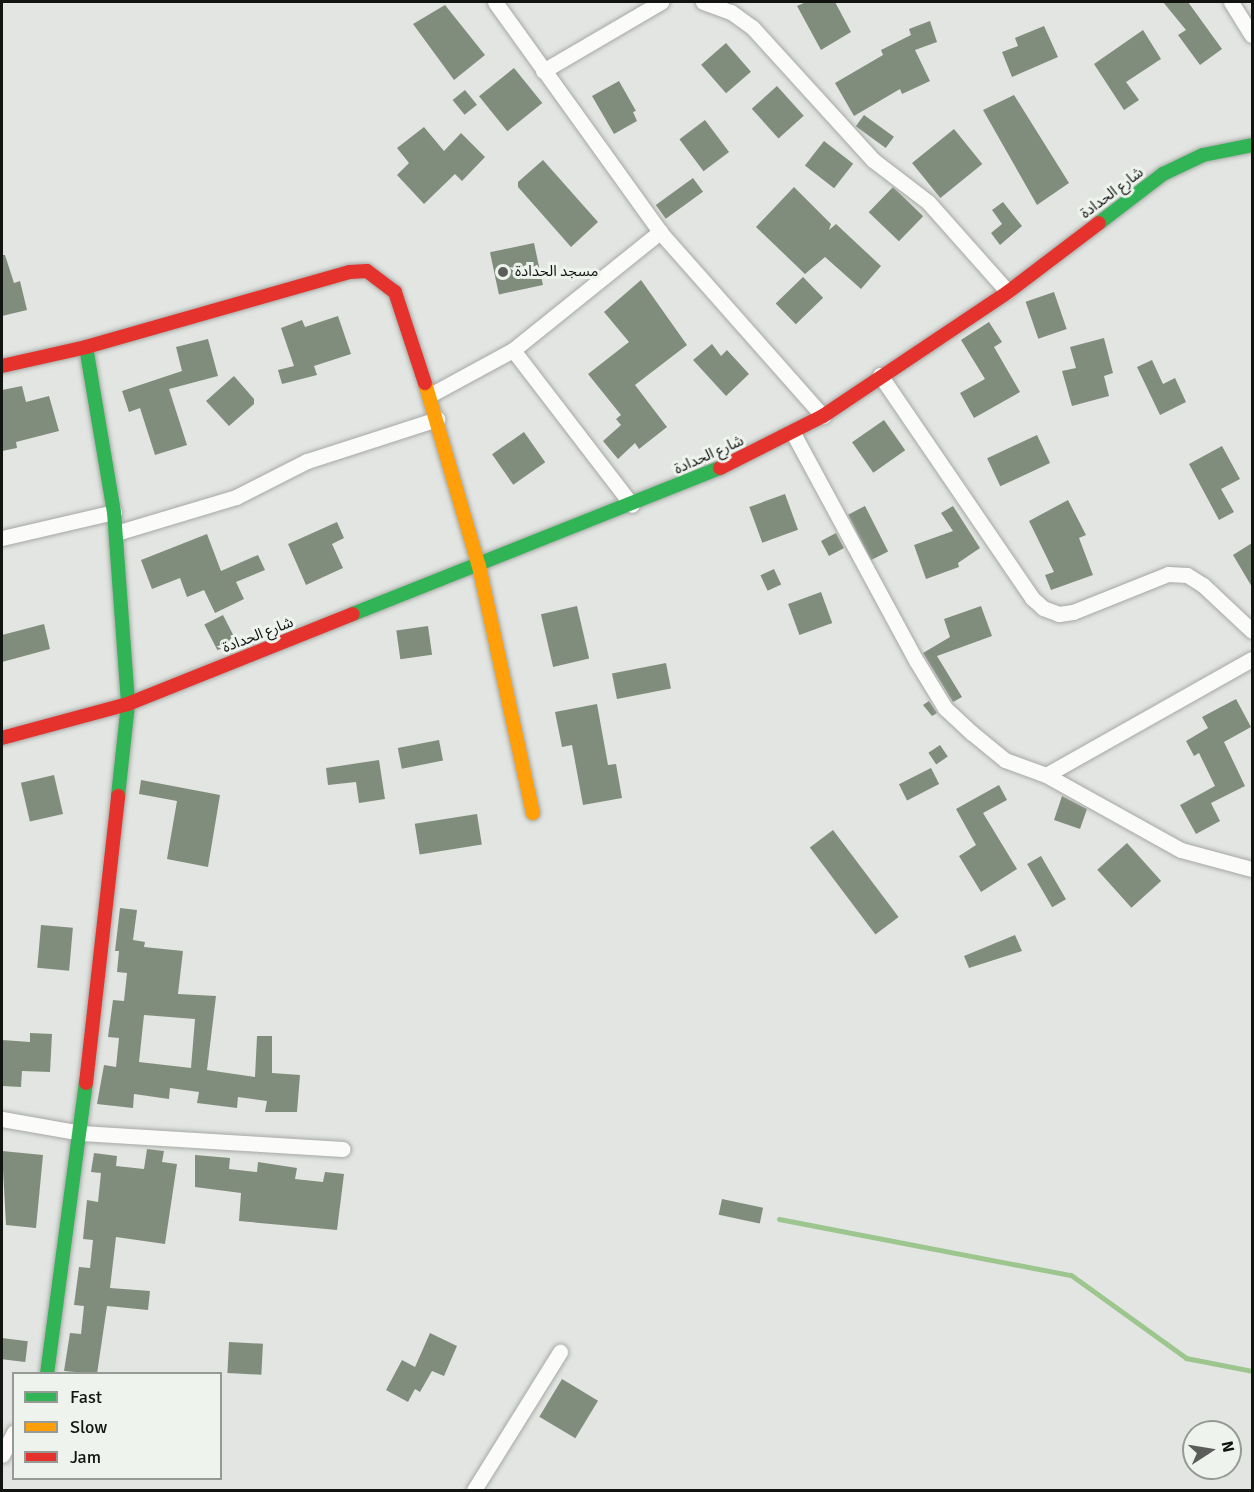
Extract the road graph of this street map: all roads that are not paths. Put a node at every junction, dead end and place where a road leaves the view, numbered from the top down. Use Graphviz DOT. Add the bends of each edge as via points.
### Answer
graph roads {
  1 [pos="495,2"];
  2 [pos="661,2"];
  3 [pos="703,2"];
  4 [pos="1231,2"];
  5 [pos="1252,35"];
  6 [pos="543,71"];
  7 [pos="1252,145"];
  8 [pos="660,232"];
  9 [pos="1008,292"];
  10 [pos="86,347"];
  11 [pos="513,350"];
  12 [pos="2,366"];
  13 [pos="880,375"];
  14 [pos="430,395"];
  15 [pos="823,416"];
  16 [pos="437,419"];
  17 [pos="793,433"];
  18 [pos="632,505"];
  19 [pos="114,512"];
  20 [pos="116,533"];
  21 [pos="2,538"];
  22 [pos="479,566"];
  23 [pos="1252,630"];
  24 [pos="1252,659"];
  25 [pos="128,704"];
  26 [pos="2,738"];
  27 [pos="1046,774"];
  28 [pos="533,813"];
  29 [pos="1252,868"];
  30 [pos="2,1119"];
  31 [pos="81,1133"];
  32 [pos="343,1149"];
  33 [pos="560,1352"];
  34 [pos="46,1372"];
  35 [pos="12,1436"];
  36 [pos="2,1455"];
  37 [pos="474,1491"];
  1 -- 6 [label="street"];
  2 -- 6 [label="street"];
  3 -- 9 [label="street" via="731,12 752,27 873,160 928,202"];
  4 -- 5 [label="street"];
  6 -- 8 [label="street"];
  7 -- 9 [label="street, شارع الحدادة" via="1203,155 1163,174"];
  8 -- 11 [label="street"];
  8 -- 15 [label="street"];
  9 -- 13 [label="street, شارع الحدادة"];
  10 -- 12 [label="street"];
  10 -- 14 [label="street" via="350,272 367,271 395,292"];
  10 -- 19 [label="street"];
  11 -- 14 [label="street"];
  11 -- 18 [label="street"];
  13 -- 15 [label="street, شارع الحدادة"];
  13 -- 23 [label="street" via="1032,598 1043,608 1059,614 1074,612 1168,574 1187,575"];
  14 -- 16 [label="street"];
  15 -- 17 [label="street, شارع الحدادة"];
  16 -- 20 [label="street" via="308,461 236,497"];
  16 -- 22 [label="street"];
  17 -- 18 [label="street, شارع الحدادة"];
  17 -- 27 [label="street" via="945,708 1005,760"];
  18 -- 22 [label="street, شارع الحدادة"];
  19 -- 20 [label="street"];
  19 -- 21 [label="street"];
  20 -- 25 [label="street"];
  22 -- 25 [label="street, شارع الحدادة"];
  22 -- 28 [label="street"];
  24 -- 27 [label="street"];
  25 -- 26 [label="street, شارع الحدادة"];
  25 -- 31 [label="street"];
  27 -- 29 [label="street" via="1181,850"];
  30 -- 31 [label="street"];
  31 -- 32 [label="street"];
  31 -- 34 [label="street"];
  33 -- 37 [label="street"];
  35 -- 36 [label="street"];
}
